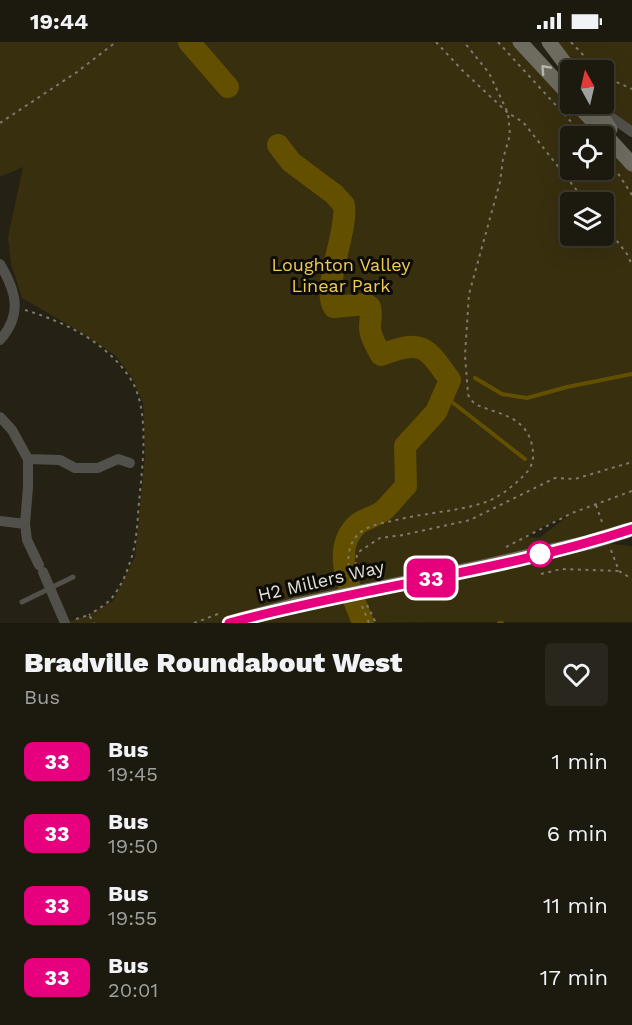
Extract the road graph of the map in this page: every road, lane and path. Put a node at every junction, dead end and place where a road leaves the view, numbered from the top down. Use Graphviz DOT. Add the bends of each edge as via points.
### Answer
graph roads {
  1 [pos="116,42"];
  2 [pos="435,42"];
  3 [pos="464,42"];
  4 [pos="498,42"];
  5 [pos="520,42"];
  6 [pos="549,42"];
  7 [pos="571,42"];
  8 [pos="562,60"];
  9 [pos="588,60"];
  10 [pos="614,81"];
  11 [pos="560,85"];
  12 [pos="632,89"];
  13 [pos="508,113"];
  14 [pos="586,114"];
  15 [pos="601,114"];
  16 [pos="605,114"];
  17 [pos="0,123"];
  18 [pos="575,126"];
  19 [pos="632,132"];
  20 [pos="629,160"];
  21 [pos="614,169"];
  22 [pos="578,192"];
  23 [pos="632,195"];
  24 [pos="614,237"];
  25 [pos="0,264"];
  26 [pos="632,265"];
  27 [pos="15,307"];
  28 [pos="0,340"];
  29 [pos="0,417"];
  30 [pos="28,459"];
  31 [pos="632,462"];
  32 [pos="130,463"];
  33 [pos="632,491"];
  34 [pos="0,521"];
  35 [pos="24,524"];
  36 [pos="629,530"];
  37 [pos="503,549"];
  38 [pos="619,571"];
  39 [pos="541,574"];
  40 [pos="73,577"];
  41 [pos="359,584"];
  42 [pos="354,586"];
  43 [pos="50,588"];
  44 [pos="358,597"];
  45 [pos="22,602"];
  46 [pos="367,604"];
  47 [pos="89,615"];
  48 [pos="69,622"];
  49 [pos="94,623"];
  50 [pos="229,623"];
  51 [pos="369,623"];
  52 [pos="376,623"];
  1 -- 17 [label="path"];
  2 -- 13 [label="path"];
  3 -- 13 [label="path" via="489,73"];
  4 -- 18 [label="path"];
  11 -- 5 [label="street, one-way"];
  6 -- 8 [label="street"];
  7 -- 9 [label="path"];
  10 -- 12 [label="path"];
  13 -- 22 [label="path" via="523,122"];
  13 -- 42 [label="path" via="510,135 500,182 469,294 466,382 473,404 514,419 526,430 533,453 530,468 501,495 483,503 415,515 362,531 348,554"];
  14 -- 20 [label="street"];
  15 -- 20 [label="street"];
  16 -- 19 [label="street"];
  21 -- 23 [label="path"];
  24 -- 26 [label="path"];
  25 -- 27 [label="street" via="12,283"];
  27 -- 28 [label="street" via="13,320"];
  27 -- 47 [label="path" via="52,318 110,354 132,380 139,398 143,459 135,542 130,563 114,595"];
  29 -- 30 [label="street"];
  30 -- 32 [label="street" via="60,460 75,468 98,468 118,459"];
  30 -- 35 [label="street"];
  31 -- 41 [label="path" via="575,479 555,478 470,520 380,538 357,553 355,573"];
  33 -- 37 [label="path" via="572,513"];
  34 -- 35 [label="street"];
  35 -- 43 [label="street" via="27,540"];
  36 -- 50 [label="street, H2 Millers Way, bridge"];
  38 -- 39 [label="path" via="561,569"];
  40 -- 43 [label="lane"];
  43 -- 45 [label="lane"];
  43 -- 48 [label="street"];
  44 -- 51 [label="path"];
  46 -- 52 [label="path"];
  47 -- 48 [label="path"];
  47 -- 49 [label="path"];
}
